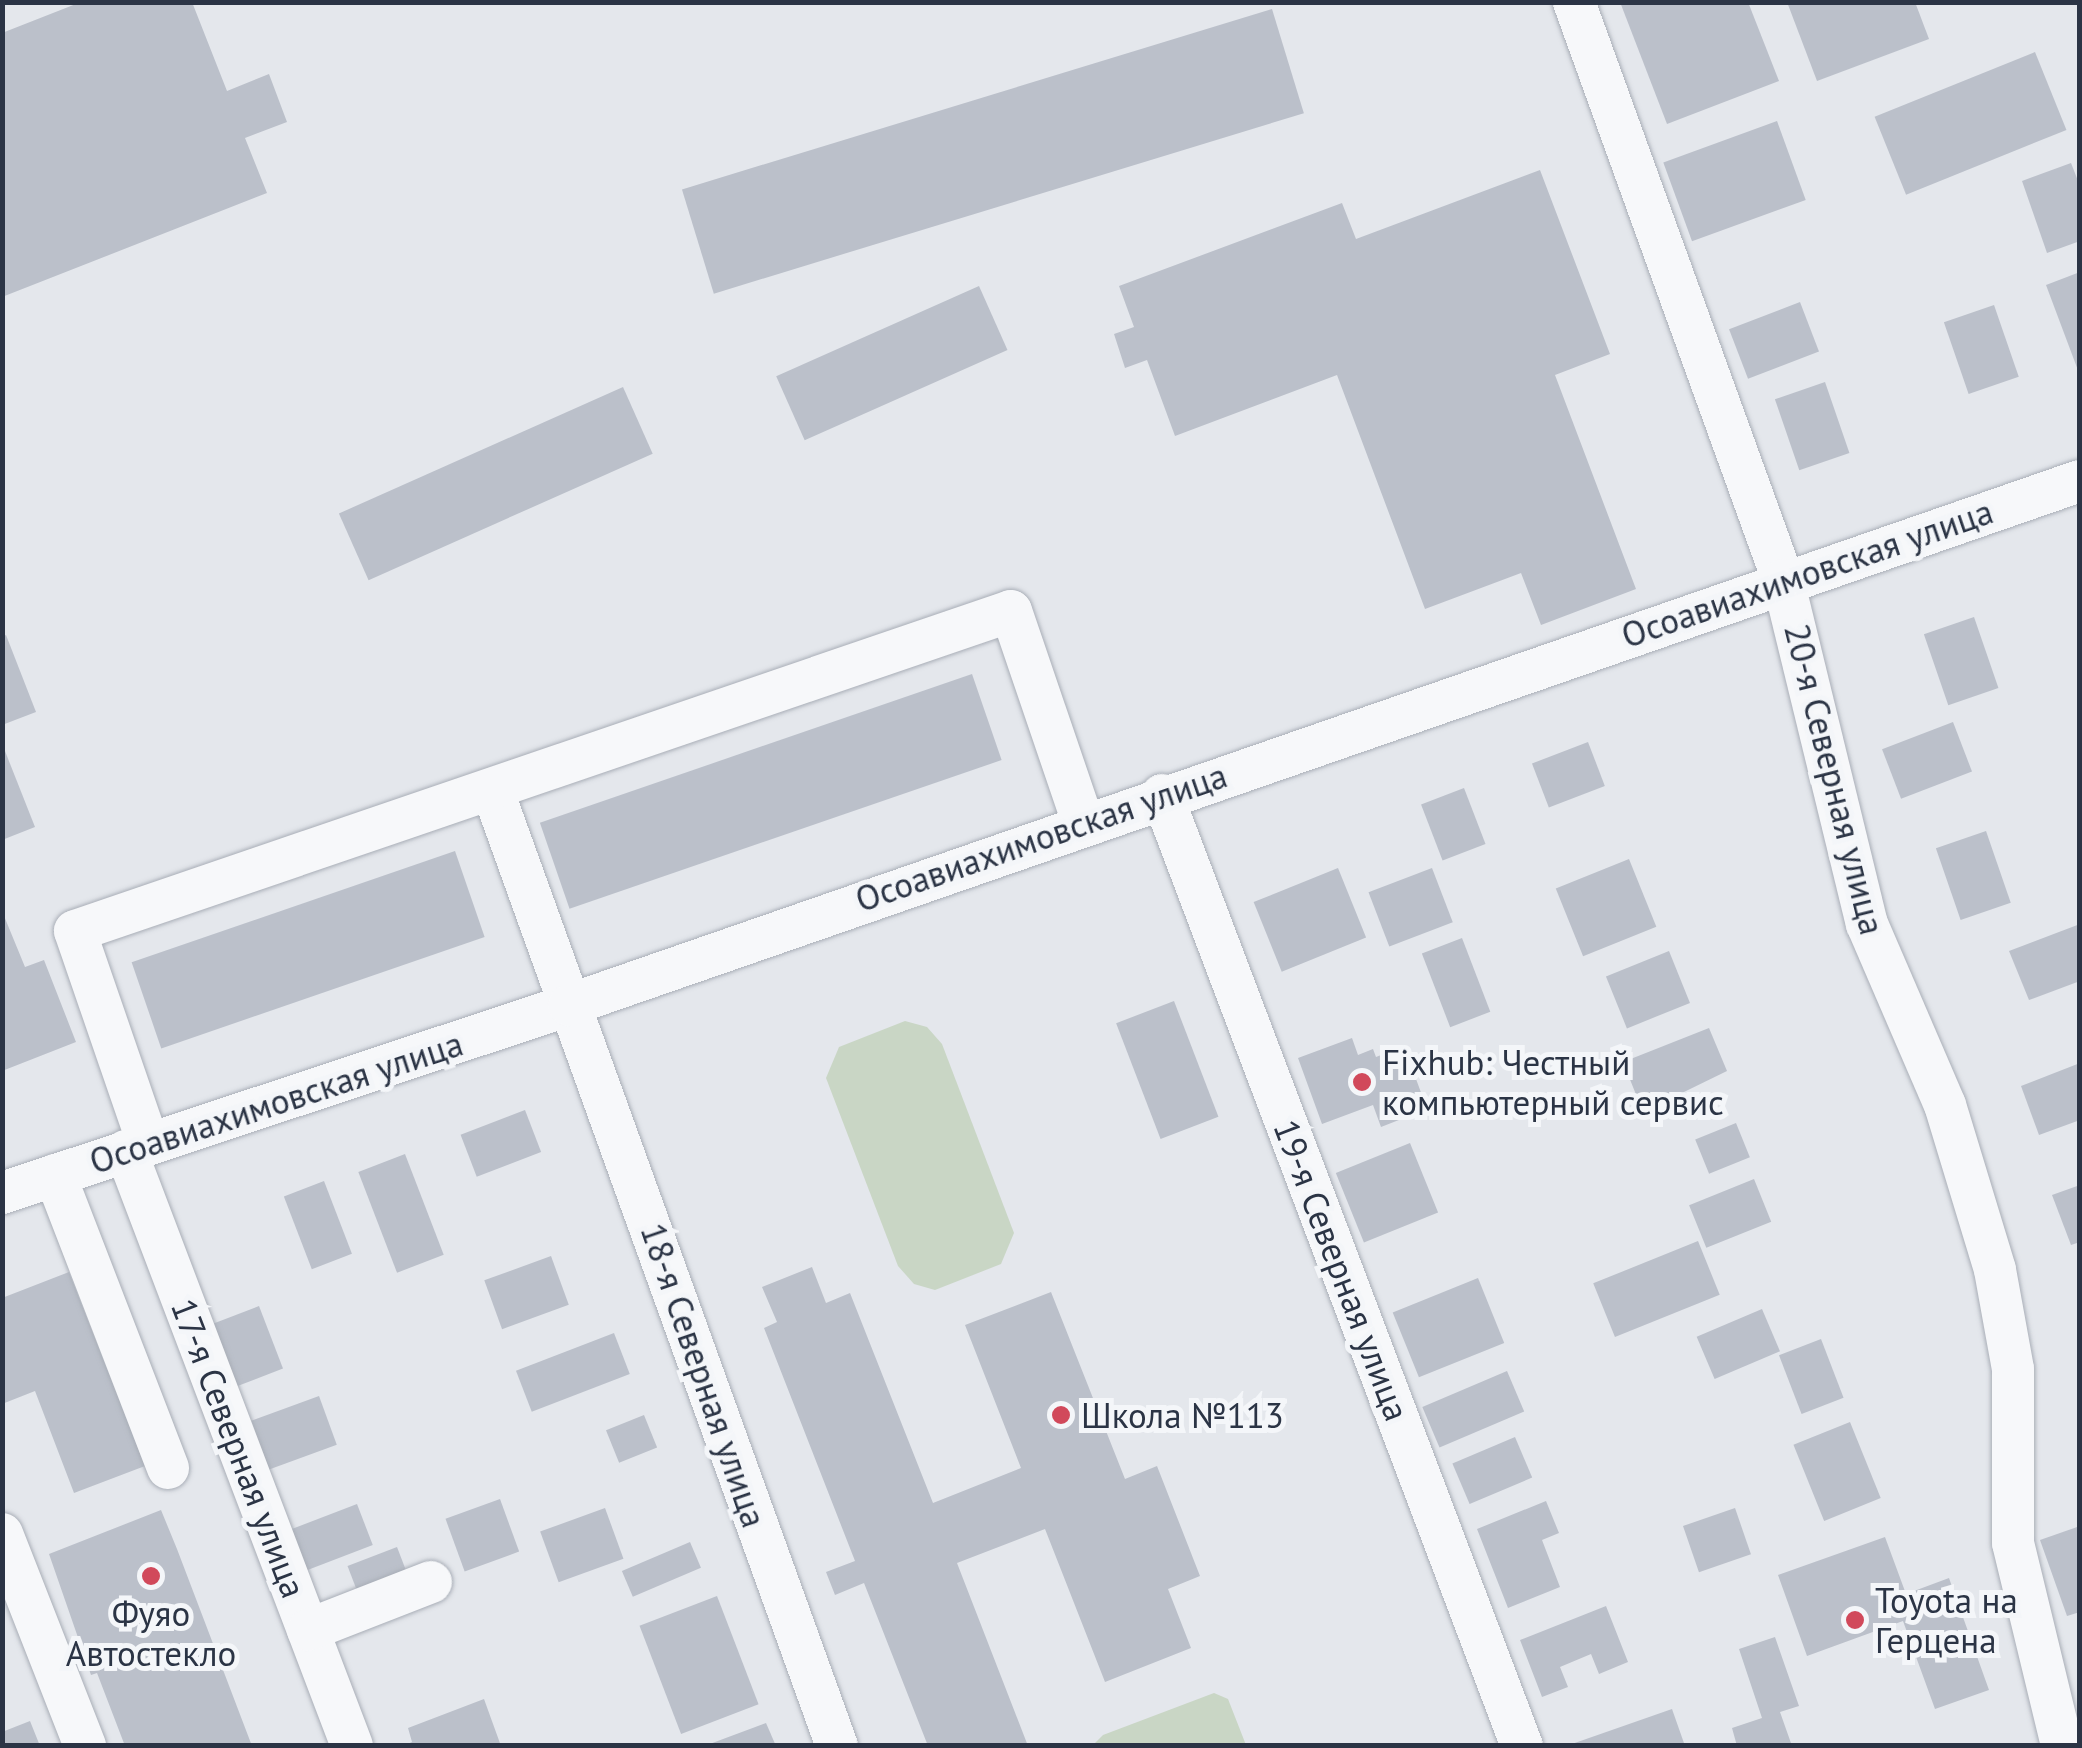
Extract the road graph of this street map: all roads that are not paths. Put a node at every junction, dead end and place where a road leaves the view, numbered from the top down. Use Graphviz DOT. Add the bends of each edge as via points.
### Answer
graph roads {
  1 [pos="1574,2"];
  2 [pos="2080,481"];
  3 [pos="1783,580"];
  4 [pos="492,789"];
  5 [pos="1162,795"];
  6 [pos="1082,822"];
  7 [pos="569,1005"];
  8 [pos="137,1147"];
  9 [pos="55,1175"];
  10 [pos="2,1194"];
  11 [pos="168,1468"];
  12 [pos="2,1534"];
  13 [pos="432,1582"];
  14 [pos="308,1630"];
  15 [pos="85,1746"];
  16 [pos="352,1746"];
  17 [pos="837,1746"];
  18 [pos="1522,1746"];
  19 [pos="2062,1746"];
  1 -- 3 [label="street, 20-я Северная улица"];
  2 -- 3 [label="street, Осоавиахимовская улица"];
  3 -- 5 [label="street, Осоавиахимовская улица"];
  3 -- 19 [label="street, 20-я Северная улица" via="1867,924 1945,1105 1995,1270 2013,1369 2013,1543"];
  4 -- 6 [label="street" via="1011,611"];
  4 -- 7 [label="street, 18-я Северная улица"];
  4 -- 8 [label="street, 17-я Северная улица" via="74,931"];
  5 -- 6 [label="street, Осоавиахимовская улица"];
  5 -- 18 [label="street, 19-я Северная улица"];
  6 -- 7 [label="street, Осоавиахимовская улица"];
  7 -- 8 [label="street, Осоавиахимовская улица"];
  7 -- 17 [label="street, 18-я Северная улица"];
  8 -- 9 [label="street, Осоавиахимовская улица"];
  8 -- 14 [label="street, 17-я Северная улица"];
  9 -- 10 [label="street, Осоавиахимовская улица"];
  9 -- 11 [label="street"];
  12 -- 15 [label="street"];
  13 -- 14 [label="street"];
  14 -- 16 [label="street, 17-я Северная улица"];
}
